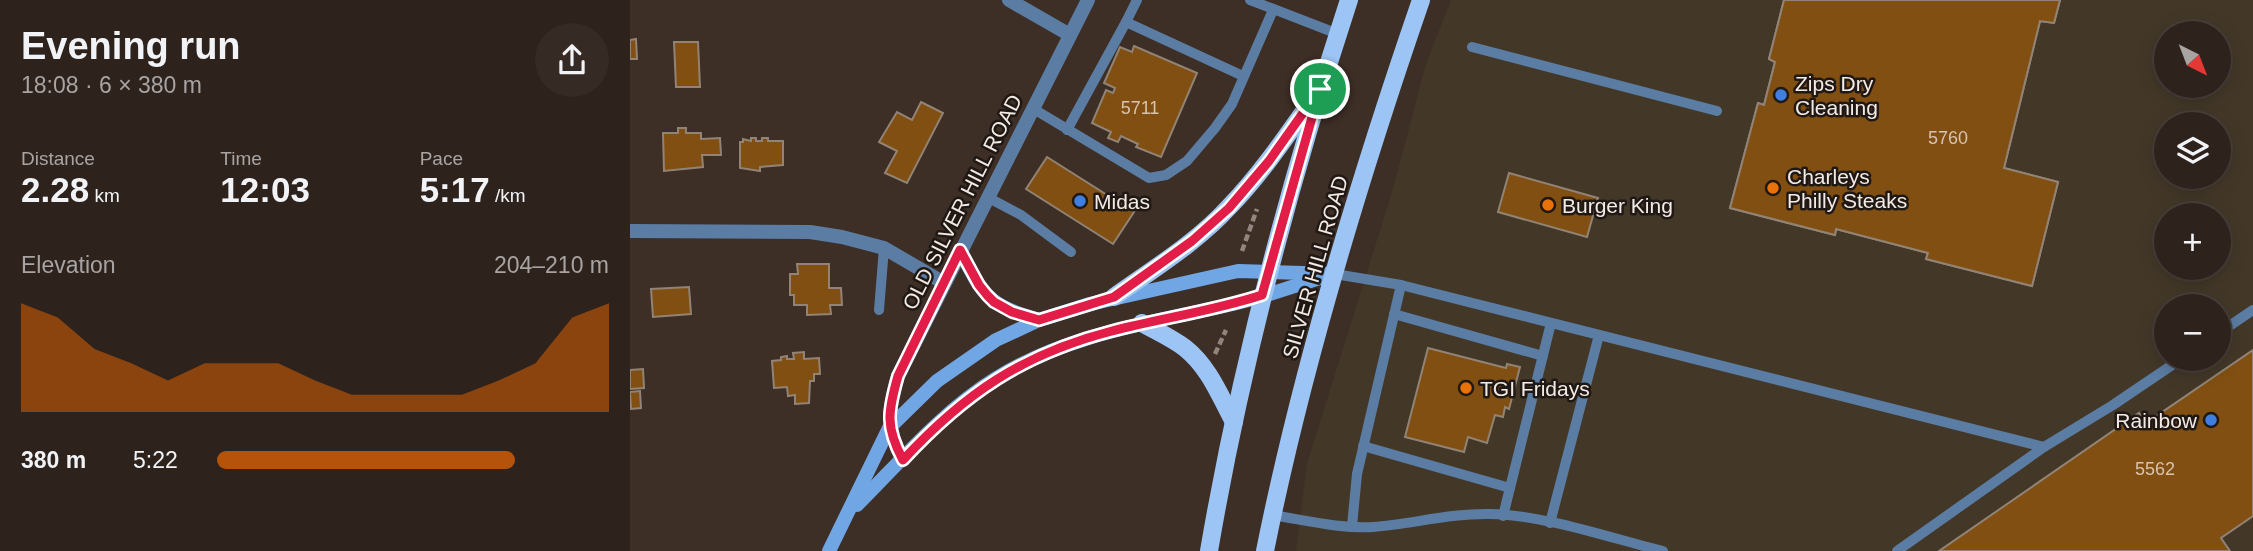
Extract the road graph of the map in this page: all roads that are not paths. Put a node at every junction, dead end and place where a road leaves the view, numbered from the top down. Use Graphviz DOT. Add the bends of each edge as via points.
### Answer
graph roads {
  1 [pos="1009,0"];
  2 [pos="1088,0"];
  3 [pos="1137,0"];
  4 [pos="1250,0"];
  5 [pos="1349,0"];
  6 [pos="1421,0"];
  7 [pos="1273,10"];
  8 [pos="1126,22"];
  9 [pos="1338,34"];
  10 [pos="1070,35"];
  11 [pos="1472,47"];
  12 [pos="1244,76"];
  13 [pos="1320,89"];
  14 [pos="1032,108"];
  15 [pos="1717,111"];
  16 [pos="1067,130"];
  17 [pos="987,197"];
  18 [pos="630,231"];
  19 [pos="884,248"];
  20 [pos="960,250"];
  21 [pos="1071,252"];
  22 [pos="1269,272"];
  23 [pos="1335,274"];
  24 [pos="944,282"];
  25 [pos="1401,285"];
  26 [pos="1262,295"];
  27 [pos="1114,297"];
  28 [pos="879,310"];
  29 [pos="2253,310"];
  30 [pos="1394,314"];
  31 [pos="1039,320"];
  32 [pos="1552,323"];
  33 [pos="1142,324"];
  34 [pos="2231,325"];
  35 [pos="1599,335"];
  36 [pos="1543,356"];
  37 [pos="2163,371"];
  38 [pos="1234,422"];
  39 [pos="889,428"];
  40 [pos="1363,446"];
  41 [pos="2044,447"];
  42 [pos="903,460"];
  43 [pos="1510,488"];
  44 [pos="849,513"];
  45 [pos="1272,515"];
  46 [pos="1503,516"];
  47 [pos="1550,523"];
  48 [pos="1352,526"];
  49 [pos="829,551"];
  50 [pos="1209,551"];
  51 [pos="1265,551"];
  52 [pos="1664,551"];
  53 [pos="1897,551"];
  1 -- 10 [label="street"];
  2 -- 10 [label="street, OLD SILVER HILL ROAD"];
  3 -- 8 [label="lane"];
  4 -- 7 [label="lane"];
  5 -- 9 [label="main road, SILVER HILL ROAD"];
  6 -- 23 [label="main road, SILVER HILL ROAD"];
  7 -- 9 [label="lane"];
  7 -- 12 [label="lane"];
  8 -- 12 [label="lane"];
  8 -- 16 [label="lane"];
  9 -- 13 [label="main road, SILVER HILL ROAD"];
  10 -- 14 [label="street, OLD SILVER HILL ROAD"];
  11 -- 15 [label="lane"];
  12 -- 16 [label="lane" via="1215,128 1187,161 1166,175 1149,178"];
  13 -- 22 [label="main road, SILVER HILL ROAD"];
  13 -- 27 [label="main road" via="1229,208"];
  14 -- 16 [label="lane"];
  14 -- 17 [label="street, OLD SILVER HILL ROAD"];
  17 -- 20 [label="street, OLD SILVER HILL ROAD"];
  17 -- 21 [label="lane" via="1021,215"];
  18 -- 19 [label="street" via="810,232"];
  19 -- 24 [label="street"];
  19 -- 28 [label="lane"];
  20 -- 24 [label="street, OLD SILVER HILL ROAD"];
  20 -- 31 [label="street" via="994,302"];
  22 -- 23 [label="street, OLD SILVER HILL ROAD"];
  22 -- 26 [label="main road, SILVER HILL ROAD"];
  22 -- 27 [label="street, OLD SILVER HILL ROAD" via="1238,271"];
  23 -- 25 [label="lane"];
  23 -- 26 [label="street, OLD SILVER HILL ROAD"];
  23 -- 45 [label="main road, SILVER HILL ROAD"];
  24 -- 39 [label="street, OLD SILVER HILL ROAD" via="898,376"];
  25 -- 30 [label="lane"];
  25 -- 32 [label="lane"];
  26 -- 33 [label="street, OLD SILVER HILL ROAD"];
  26 -- 38 [label="main road, SILVER HILL ROAD"];
  27 -- 31 [label="street, OLD SILVER HILL ROAD"];
  29 -- 34 [label="lane"];
  30 -- 36 [label="lane"];
  30 -- 40 [label="lane"];
  31 -- 39 [label="street, OLD SILVER HILL ROAD" via="956,366"];
  32 -- 35 [label="lane"];
  32 -- 36 [label="lane"];
  33 -- 38 [label="main road" via="1194,357"];
  33 -- 42 [label="street, OLD SILVER HILL ROAD" via="1062,346 996,379 945,416"];
  35 -- 41 [label="lane"];
  35 -- 47 [label="lane"];
  36 -- 43 [label="lane"];
  37 -- 41 [label="lane"];
  38 -- 50 [label="main road, SILVER HILL ROAD"];
  39 -- 42 [label="street"];
  39 -- 44 [label="street, OLD SILVER HILL ROAD"];
  40 -- 43 [label="lane"];
  40 -- 48 [label="lane"];
  41 -- 53 [label="lane"];
  42 -- 44 [label="street, OLD SILVER HILL ROAD"];
  43 -- 46 [label="lane"];
  44 -- 49 [label="street, OLD SILVER HILL ROAD"];
  45 -- 48 [label="lane"];
  45 -- 51 [label="main road, SILVER HILL ROAD"];
  46 -- 47 [label="lane"];
  46 -- 48 [label="lane" via="1434,517"];
  47 -- 52 [label="lane"];
}
